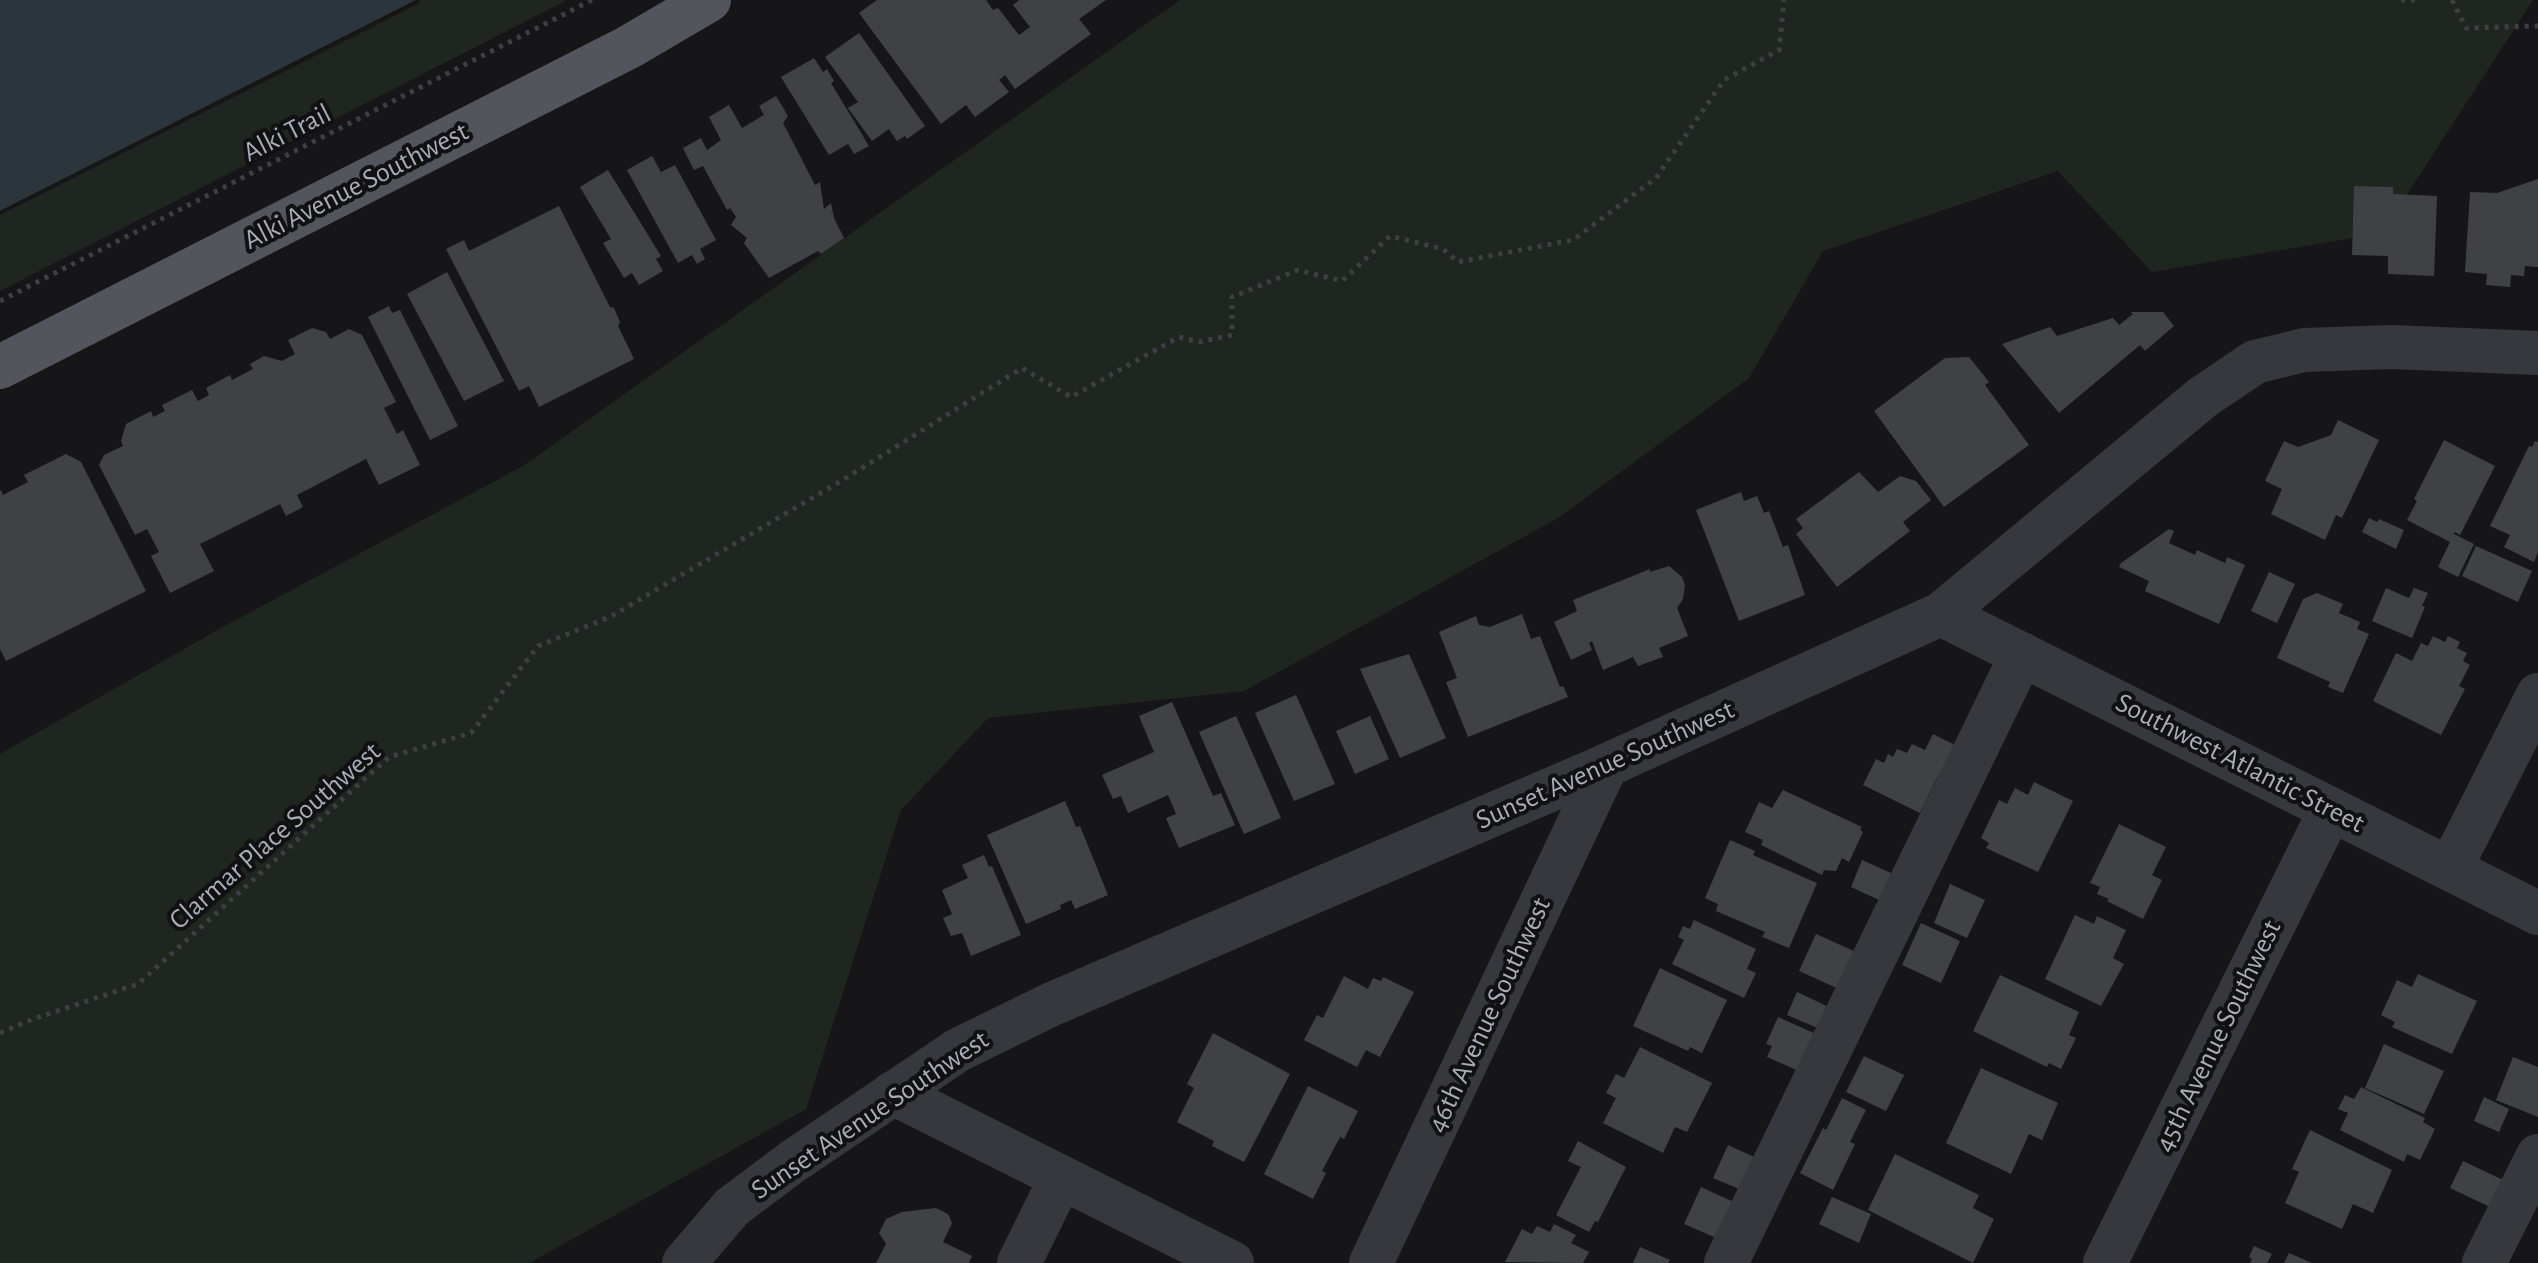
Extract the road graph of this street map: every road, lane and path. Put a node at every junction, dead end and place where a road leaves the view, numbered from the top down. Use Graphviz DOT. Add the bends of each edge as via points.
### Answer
graph roads {
  1 [pos="592,0"];
  2 [pos="709,0"];
  3 [pos="1784,0"];
  4 [pos="2401,0"];
  5 [pos="2415,0"];
  6 [pos="2452,0"];
  7 [pos="2538,26"];
  8 [pos="0,301"];
  9 [pos="2538,353"];
  10 [pos="0,367"];
  11 [pos="1941,614"];
  12 [pos="2022,654"];
  13 [pos="2538,695"];
  14 [pos="1606,766"];
  15 [pos="2331,809"];
  16 [pos="2450,869"];
  17 [pos="2538,913"];
  18 [pos="0,1033"];
  19 [pos="893,1093"];
  20 [pos="2538,1156"];
  21 [pos="1061,1178"];
  22 [pos="684,1263"];
  23 [pos="1019,1263"];
  24 [pos="1232,1263"];
  25 [pos="1371,1263"];
  26 [pos="1726,1263"];
  27 [pos="2105,1263"];
  28 [pos="2484,1263"];
  1 -- 8 [label="path, Alki Trail"];
  2 -- 10 [label="main road, Alki Avenue Southwest" via="629,47"];
  3 -- 18 [label="path, Clarmar Place Southwest" via="1779,50 1724,80 1656,178 1573,240 1458,262 1443,249 1390,236 1342,281 1298,270 1232,297 1232,335 1199,342 1179,337 1071,397 1022,368 610,617 538,646 471,733 389,757 138,984"];
  4 -- 5 [label="path"];
  6 -- 7 [label="path" via="2466,28"];
  9 -- 11 [label="street, Sunset Avenue Southwest" via="2392,347 2304,350 2255,362 2203,397"];
  11 -- 12 [label="street, Southwest Atlantic Street"];
  11 -- 14 [label="street, Sunset Avenue Southwest"];
  12 -- 15 [label="street, Southwest Atlantic Street"];
  12 -- 26 [label="street"];
  13 -- 16 [label="street"];
  14 -- 19 [label="street, Sunset Avenue Southwest" via="1052,1004 958,1050"];
  14 -- 25 [label="street, 46th Avenue Southwest"];
  15 -- 16 [label="street, Southwest Atlantic Street"];
  15 -- 27 [label="street, 45th Avenue Southwest"];
  16 -- 17 [label="street, Southwest Atlantic Street"];
  19 -- 21 [label="street"];
  19 -- 22 [label="street, Sunset Avenue Southwest" via="732,1207"];
  20 -- 28 [label="street"];
  21 -- 23 [label="street"];
  21 -- 24 [label="street"];
}
